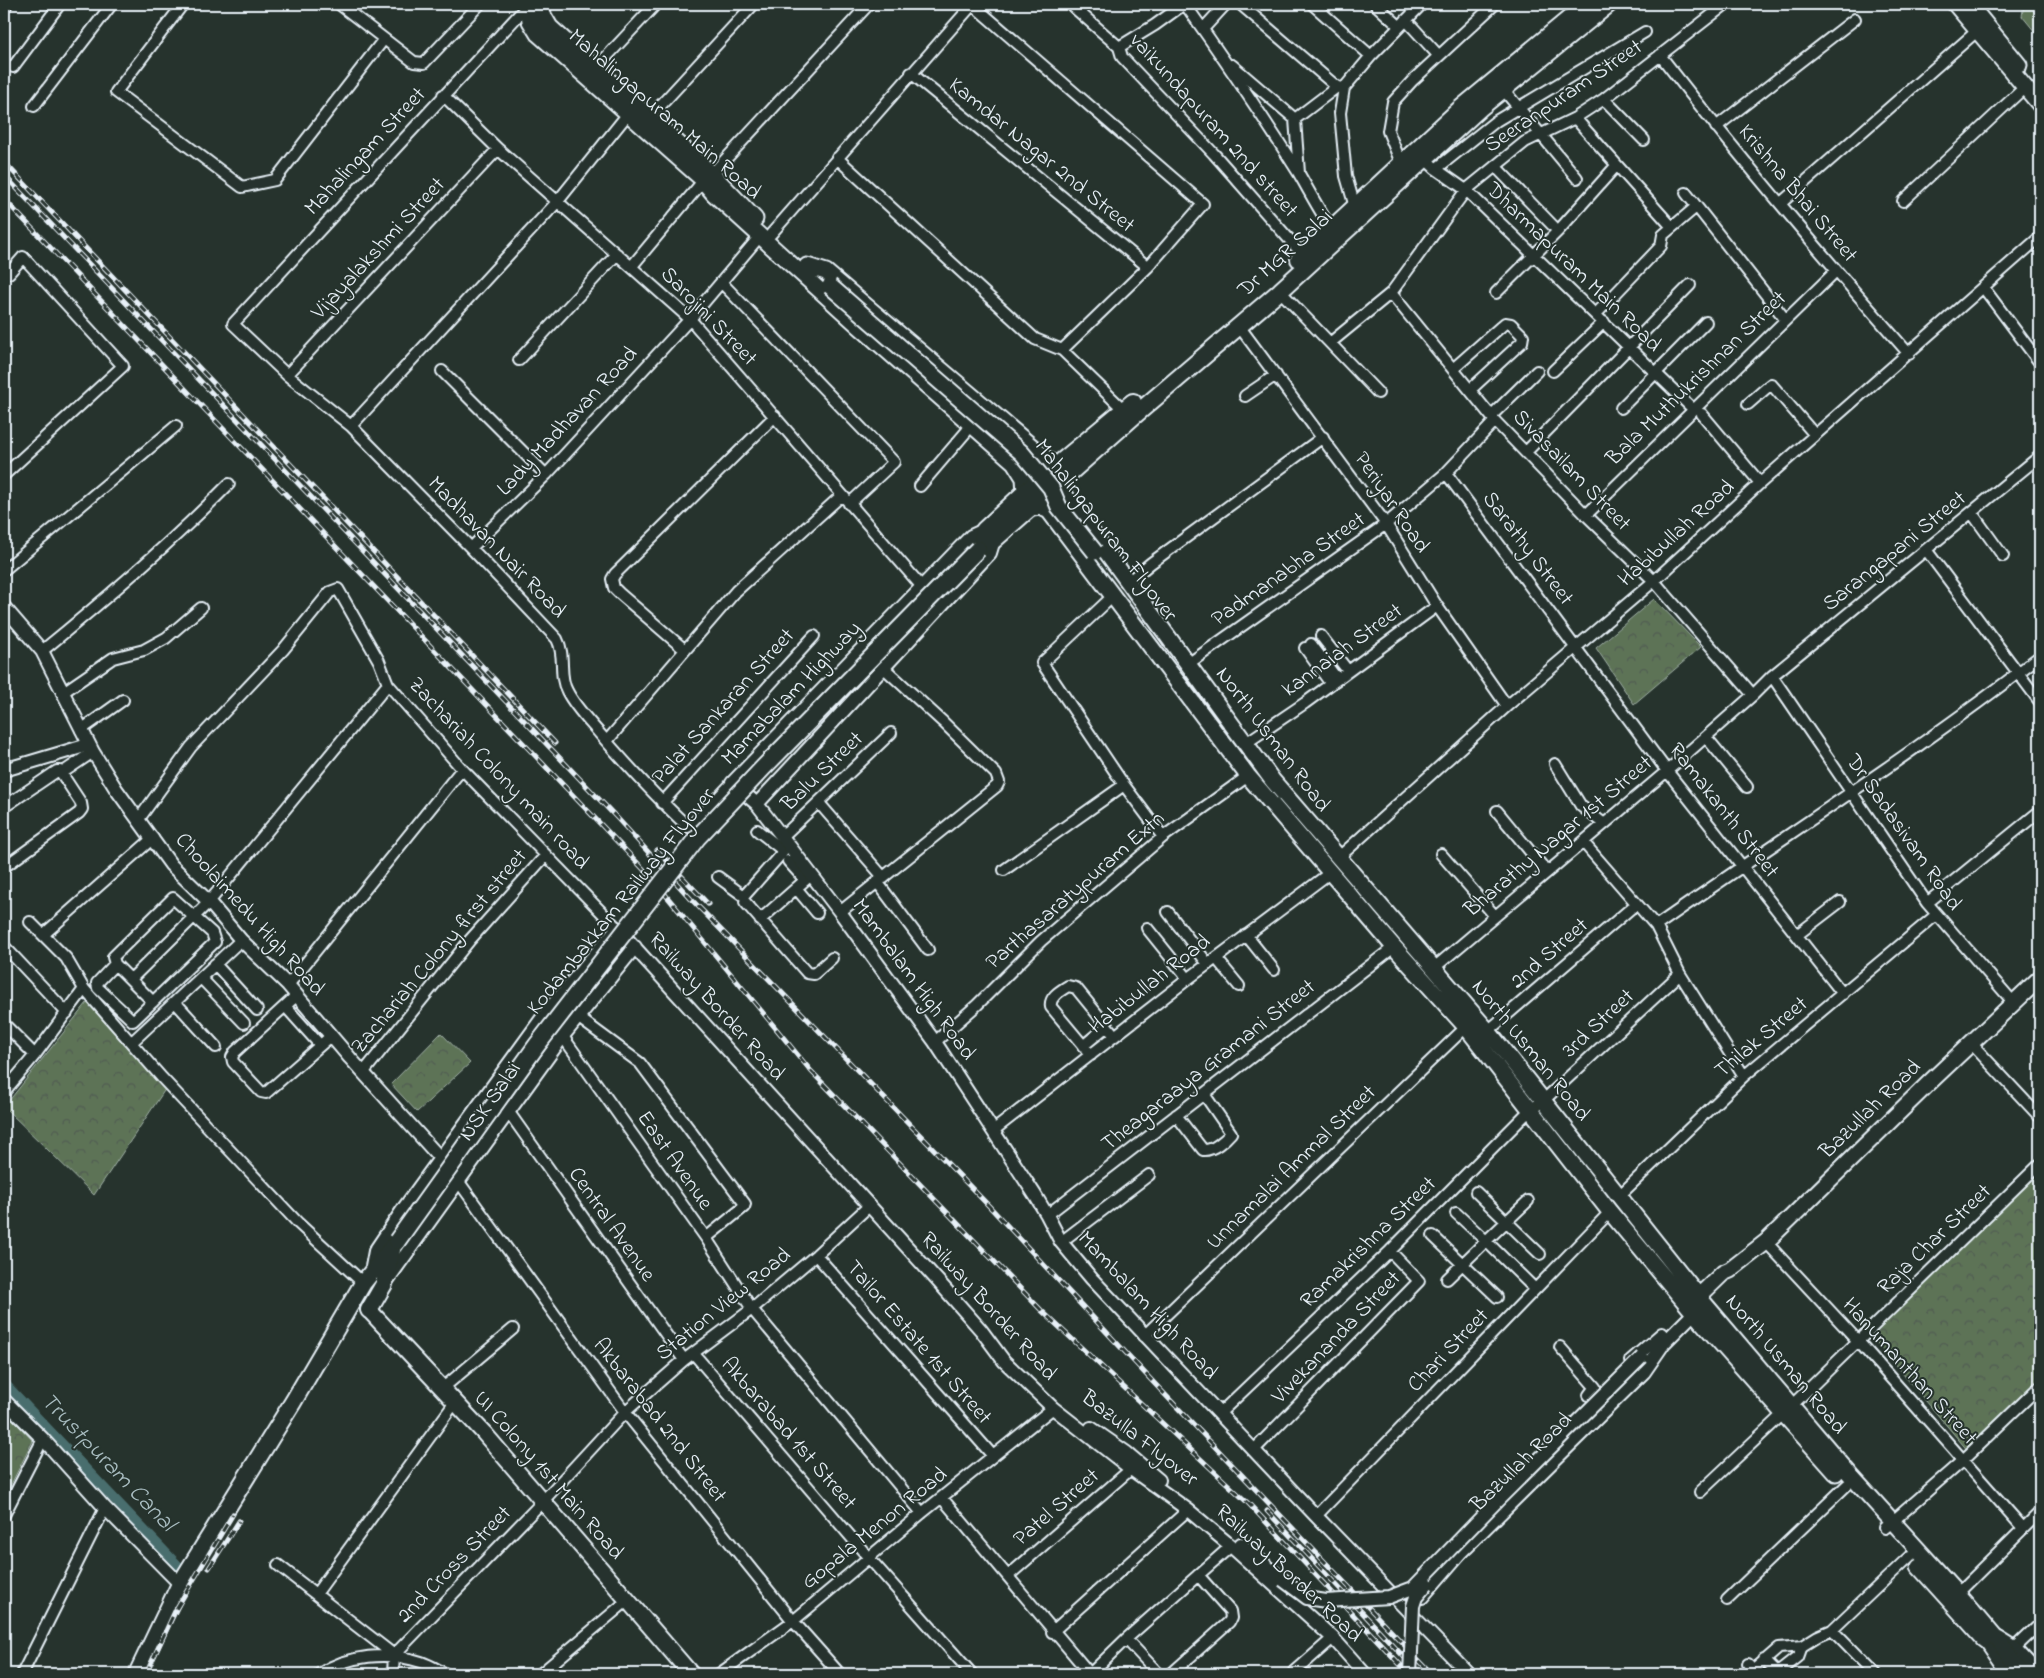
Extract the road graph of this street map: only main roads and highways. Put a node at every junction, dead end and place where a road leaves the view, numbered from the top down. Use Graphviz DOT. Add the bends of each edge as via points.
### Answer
graph roads {
  1 [pos="533,4"];
  2 [pos="1609,4"];
  3 [pos="1955,4"];
  4 [pos="1969,4"];
  5 [pos="1577,6"];
  6 [pos="2040,90"];
  7 [pos="2040,105"];
  8 [pos="632,110"];
  9 [pos="1420,154"];
  10 [pos="707,178"];
  11 [pos="766,233"];
  12 [pos="808,266"];
  13 [pos="1061,471"];
  14 [pos="1025,492"];
  15 [pos="1032,508"];
  16 [pos="1080,517"];
  17 [pos="1064,530"];
  18 [pos="984,542"];
  19 [pos="1237,745"];
  20 [pos="2040,978"];
  21 [pos="395,1244"];
  22 [pos="1696,1305"];
  23 [pos="369,1310"];
  24 [pos="1787,1410"];
  25 [pos="1889,1524"];
  26 [pos="1988,1636"];
  27 [pos="2011,1661"];
  28 [pos="140,1673"];
  29 [pos="691,1674"];
  30 [pos="2023,1674"];
  1 -- 8 [label="main road, Mahalingapuram Main Road" via="550,27"];
  1 -- 8 [label="main road, Mahalingapuram Main Road" via="530,21 538,34"];
  2 -- 9 [label="main road, Dr MGR Salai"];
  3 -- 7 [label="main road"];
  4 -- 6 [label="main road"];
  5 -- 9 [label="main road, Dr MGR Salai" via="1459,110"];
  8 -- 10 [label="main road, Mahalingapuram Main Road"];
  8 -- 10 [label="main road, Mahalingapuram Main Road" via="649,118"];
  9 -- 13 [label="main road, Dr MGR Salai" via="1280,291"];
  9 -- 13 [label="main road, Dr MGR Salai" via="1401,163 1234,319 1124,410"];
  10 -- 11 [label="main road, Mahalingapuram Main Road"];
  11 -- 12 [label="main road, Mahalingapuram Main Road"];
  11 -- 14 [label="main road" via="1014,462 1024,478"];
  12 -- 13 [label="main road" via="826,272"];
  12 -- 19 [label="main road, Mahalingapuram Flyover, bridge" via="1034,465 1051,488 1059,507"];
  13 -- 14 [label="main road, Dr MGR Salai"];
  13 -- 15 [label="main road, Dr MGR Salai"];
  13 -- 16 [label="main road, North Usman Road" via="1062,491"];
  14 -- 18 [label="main road, Dr MGR Salai"];
  15 -- 17 [label="main road, North Usman Road" via="1041,507 1049,511"];
  15 -- 18 [label="main road, Dr MGR Salai"];
  16 -- 17 [label="main road"];
  16 -- 19 [label="main road, North Usman Road" via="1188,664"];
  17 -- 19 [label="main road, North Usman Road" via="1112,596"];
  18 -- 21 [label="main road, Kodambakkam Railway Flyover, bridge" via="697,838 537,1045"];
  19 -- 22 [label="main road, North Usman Road" via="1273,781 1488,1031 1618,1197"];
  19 -- 22 [label="main road, North Usman Road" via="1248,776 1394,948 1466,1027 1610,1212"];
  20 -- 22 [label="main road, Bazullah Road" via="1766,1242 1730,1270 1728,1278"];
  21 -- 23 [label="main road, Kodambakkam Railway Flyover" via="384,1284"];
  21 -- 28 [label="main road, Kodambakkam Railway Flyover" via="367,1278 180,1584"];
  22 -- 24 [label="main road, North Usman Road"];
  23 -- 29 [label="main road, UI Colony 1st Main Road" via="456,1401"];
  24 -- 25 [label="main road, North Usman Road"];
  24 -- 25 [label="main road, North Usman Road" via="1847,1485"];
  25 -- 26 [label="main road, North Usman Road" via="1910,1556"];
  25 -- 26 [label="main road, North Usman Road" via="1958,1593"];
  26 -- 27 [label="main road, North Usman Road" via="2009,1654"];
  27 -- 30 [label="main road"];
}
